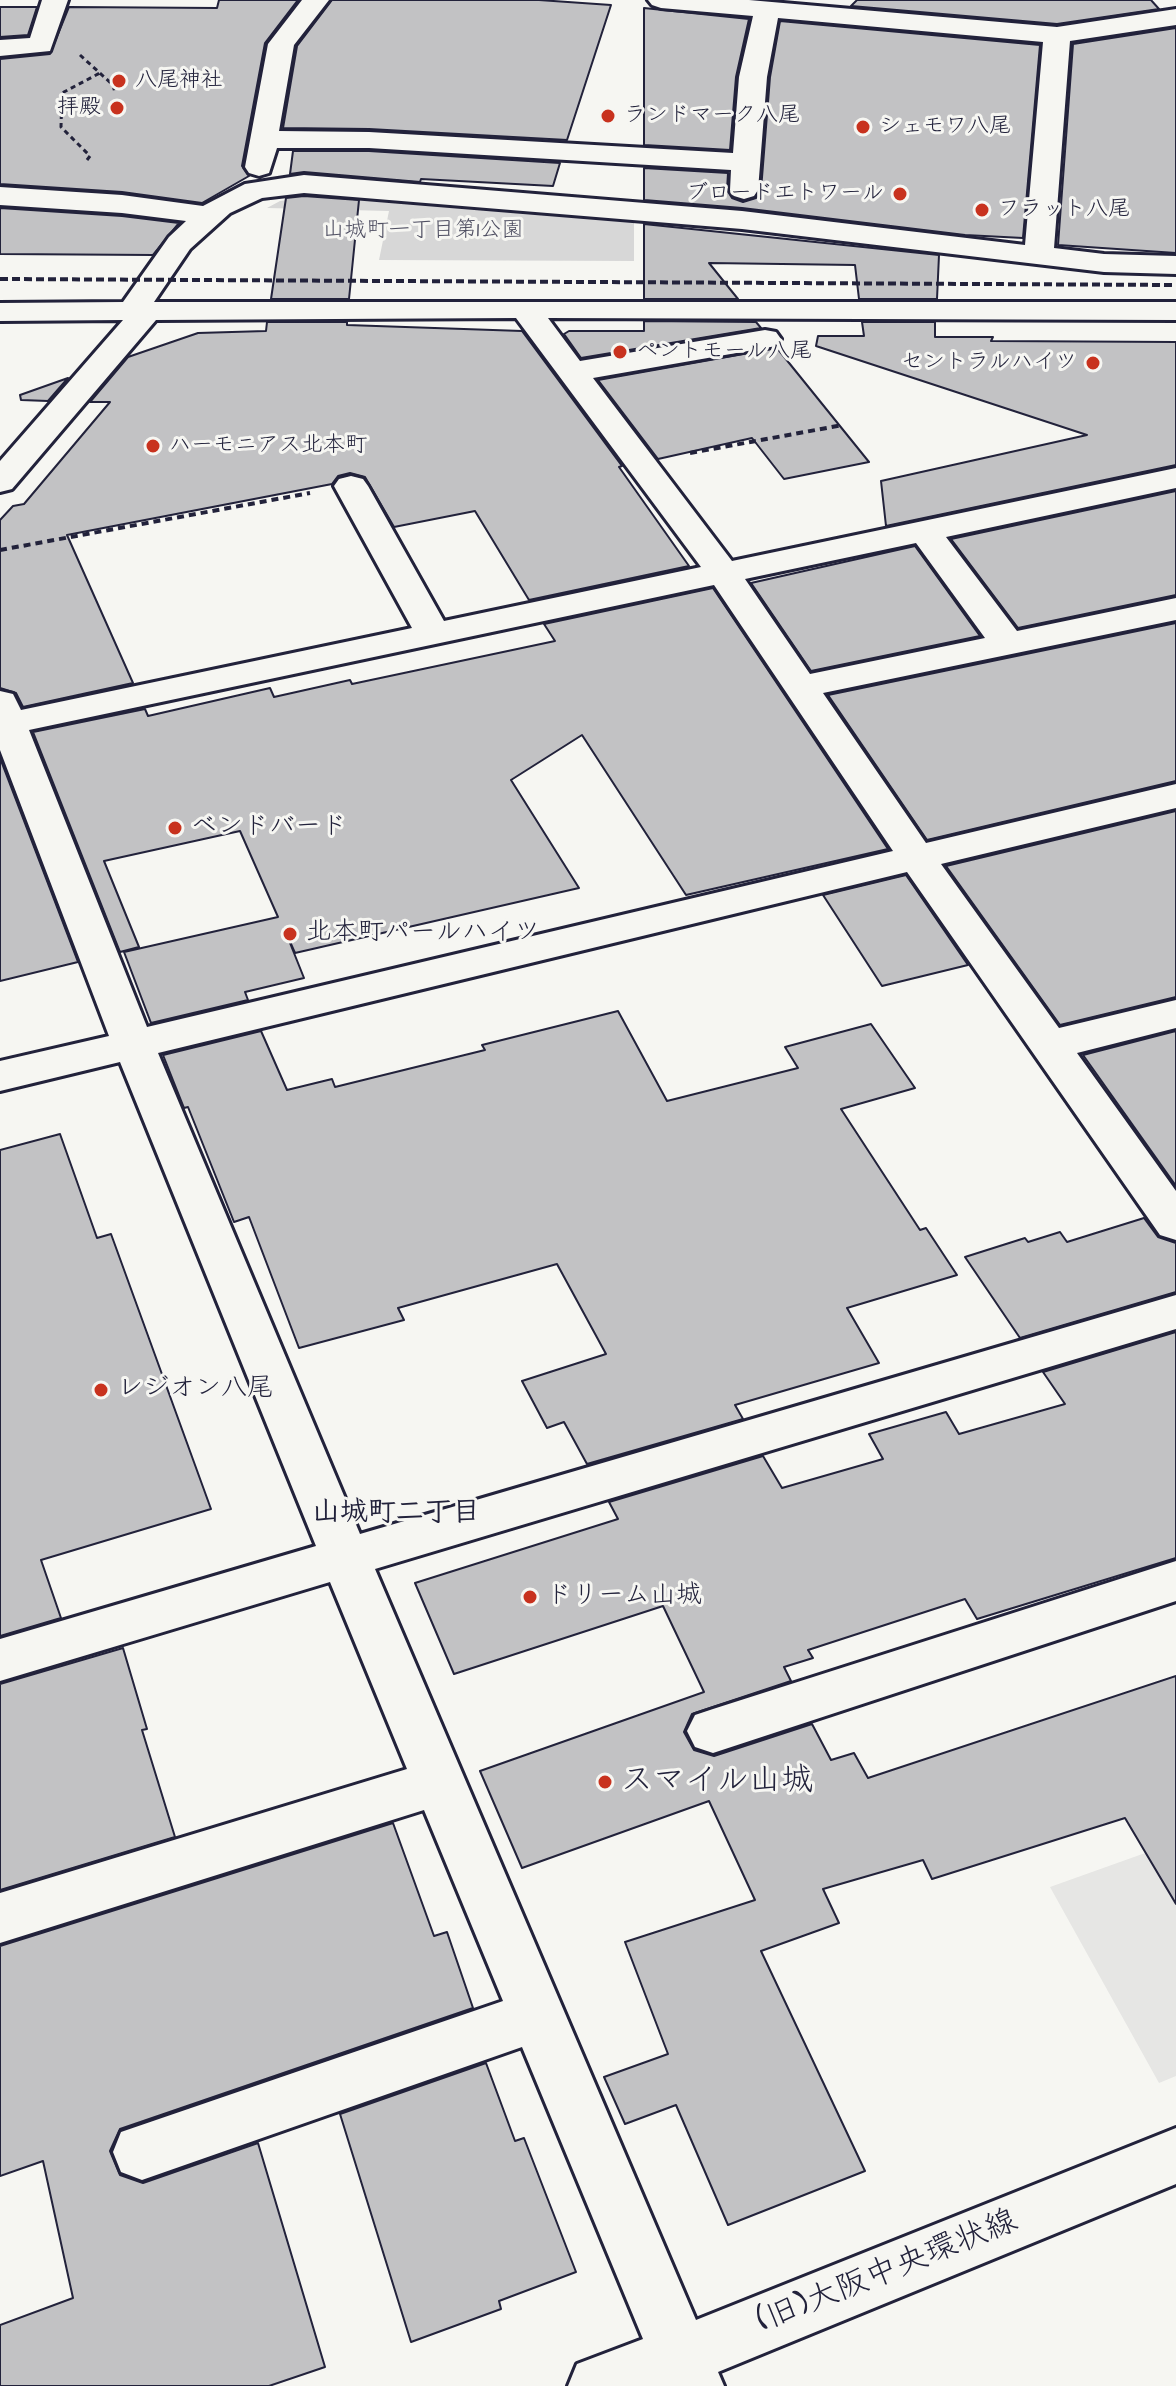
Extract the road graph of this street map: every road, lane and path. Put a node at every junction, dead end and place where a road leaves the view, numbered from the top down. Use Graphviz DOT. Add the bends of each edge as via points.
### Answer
graph roads {
  1 [pos="55,0"];
  2 [pos="316,0"];
  3 [pos="661,0"];
  4 [pos="767,9"];
  5 [pos="1020,11"];
  6 [pos="1176,17"];
  7 [pos="1048,34"];
  8 [pos="0,48"];
  9 [pos="100,73"];
  10 [pos="264,139"];
  11 [pos="746,162"];
  12 [pos="255,190"];
  13 [pos="0,196"];
  14 [pos="57,200"];
  15 [pos="210,216"];
  16 [pos="742,220"];
  17 [pos="1039,256"];
  18 [pos="1176,265"];
  19 [pos="525,309"];
  20 [pos="1176,311"];
  21 [pos="0,312"];
  22 [pos="138,313"];
  23 [pos="765,339"];
  24 [pos="572,372"];
  25 [pos="843,425"];
  26 [pos="640,463"];
  27 [pos="1176,478"];
  28 [pos="0,482"];
  29 [pos="351,486"];
  30 [pos="924,531"];
  31 [pos="0,550"];
  32 [pos="724,574"];
  33 [pos="1176,609"];
  34 [pos="433,634"];
  35 [pos="1008,644"];
  36 [pos="801,687"];
  37 [pos="3,713"];
  38 [pos="16,792"];
  39 [pos="1176,796"];
  40 [pos="917,858"];
  41 [pos="1176,1014"];
  42 [pos="133,1043"];
  43 [pos="1050,1045"];
  44 [pos="0,1076"];
  45 [pos="1176,1224"];
  46 [pos="1176,1312"];
  47 [pos="346,1560"];
  48 [pos="1176,1581"];
  49 [pos="0,1660"];
  50 [pos="713,1731"];
  51 [pos="439,1782"];
  52 [pos="0,1918"];
  53 [pos="538,2015"];
  54 [pos="142,2152"];
  55 [pos="1176,2156"];
  56 [pos="686,2371"];
  57 [pos="599,2386"];
  1 -- 8 [label="street" via="41,45"];
  2 -- 10 [label="street" via="281,44"];
  3 -- 4 [label="street"];
  4 -- 7 [label="street"];
  4 -- 11 [label="street" via="753,77"];
  5 -- 7 [label="street"];
  6 -- 7 [label="street"];
  7 -- 17 [label="street"];
  9 -- 14 [label="path" via="62,93 61,127 90,156"];
  10 -- 11 [label="street" via="369,140"];
  10 -- 12 [label="street"];
  11 -- 16 [label="street"];
  12 -- 15 [label="street"];
  12 -- 16 [label="street" via="304,184"];
  13 -- 14 [label="street"];
  14 -- 15 [label="street"];
  15 -- 22 [label="street" via="179,243"];
  16 -- 17 [label="street"];
  17 -- 18 [label="street"];
  19 -- 20 [label="street"];
  19 -- 22 [label="street"];
  19 -- 24 [label="street"];
  21 -- 22 [label="street"];
  22 -- 28 [label="street"];
  23 -- 24 [label="street"];
  24 -- 26 [label="street"];
  25 -- 26 [label="path"];
  26 -- 32 [label="street"];
  27 -- 30 [label="street"];
  29 -- 31 [label="path"];
  29 -- 34 [label="street"];
  30 -- 32 [label="street"];
  30 -- 35 [label="street"];
  32 -- 34 [label="street"];
  32 -- 36 [label="street"];
  33 -- 35 [label="street"];
  34 -- 37 [label="street"];
  35 -- 36 [label="street"];
  36 -- 40 [label="street"];
  37 -- 38 [label="street"];
  38 -- 42 [label="street"];
  39 -- 40 [label="street"];
  40 -- 42 [label="street"];
  40 -- 43 [label="street"];
  41 -- 43 [label="street"];
  42 -- 44 [label="street"];
  42 -- 47 [label="street"];
  43 -- 45 [label="street"];
  46 -- 47 [label="street"];
  47 -- 49 [label="street"];
  47 -- 51 [label="street"];
  48 -- 50 [label="street"];
  51 -- 52 [label="street"];
  51 -- 53 [label="street"];
  53 -- 54 [label="street"];
  53 -- 56 [label="street"];
  55 -- 56 [label="street, (旧)大阪中央環状線"];
  56 -- 57 [label="street, (旧)大阪中央環状線"];
}
